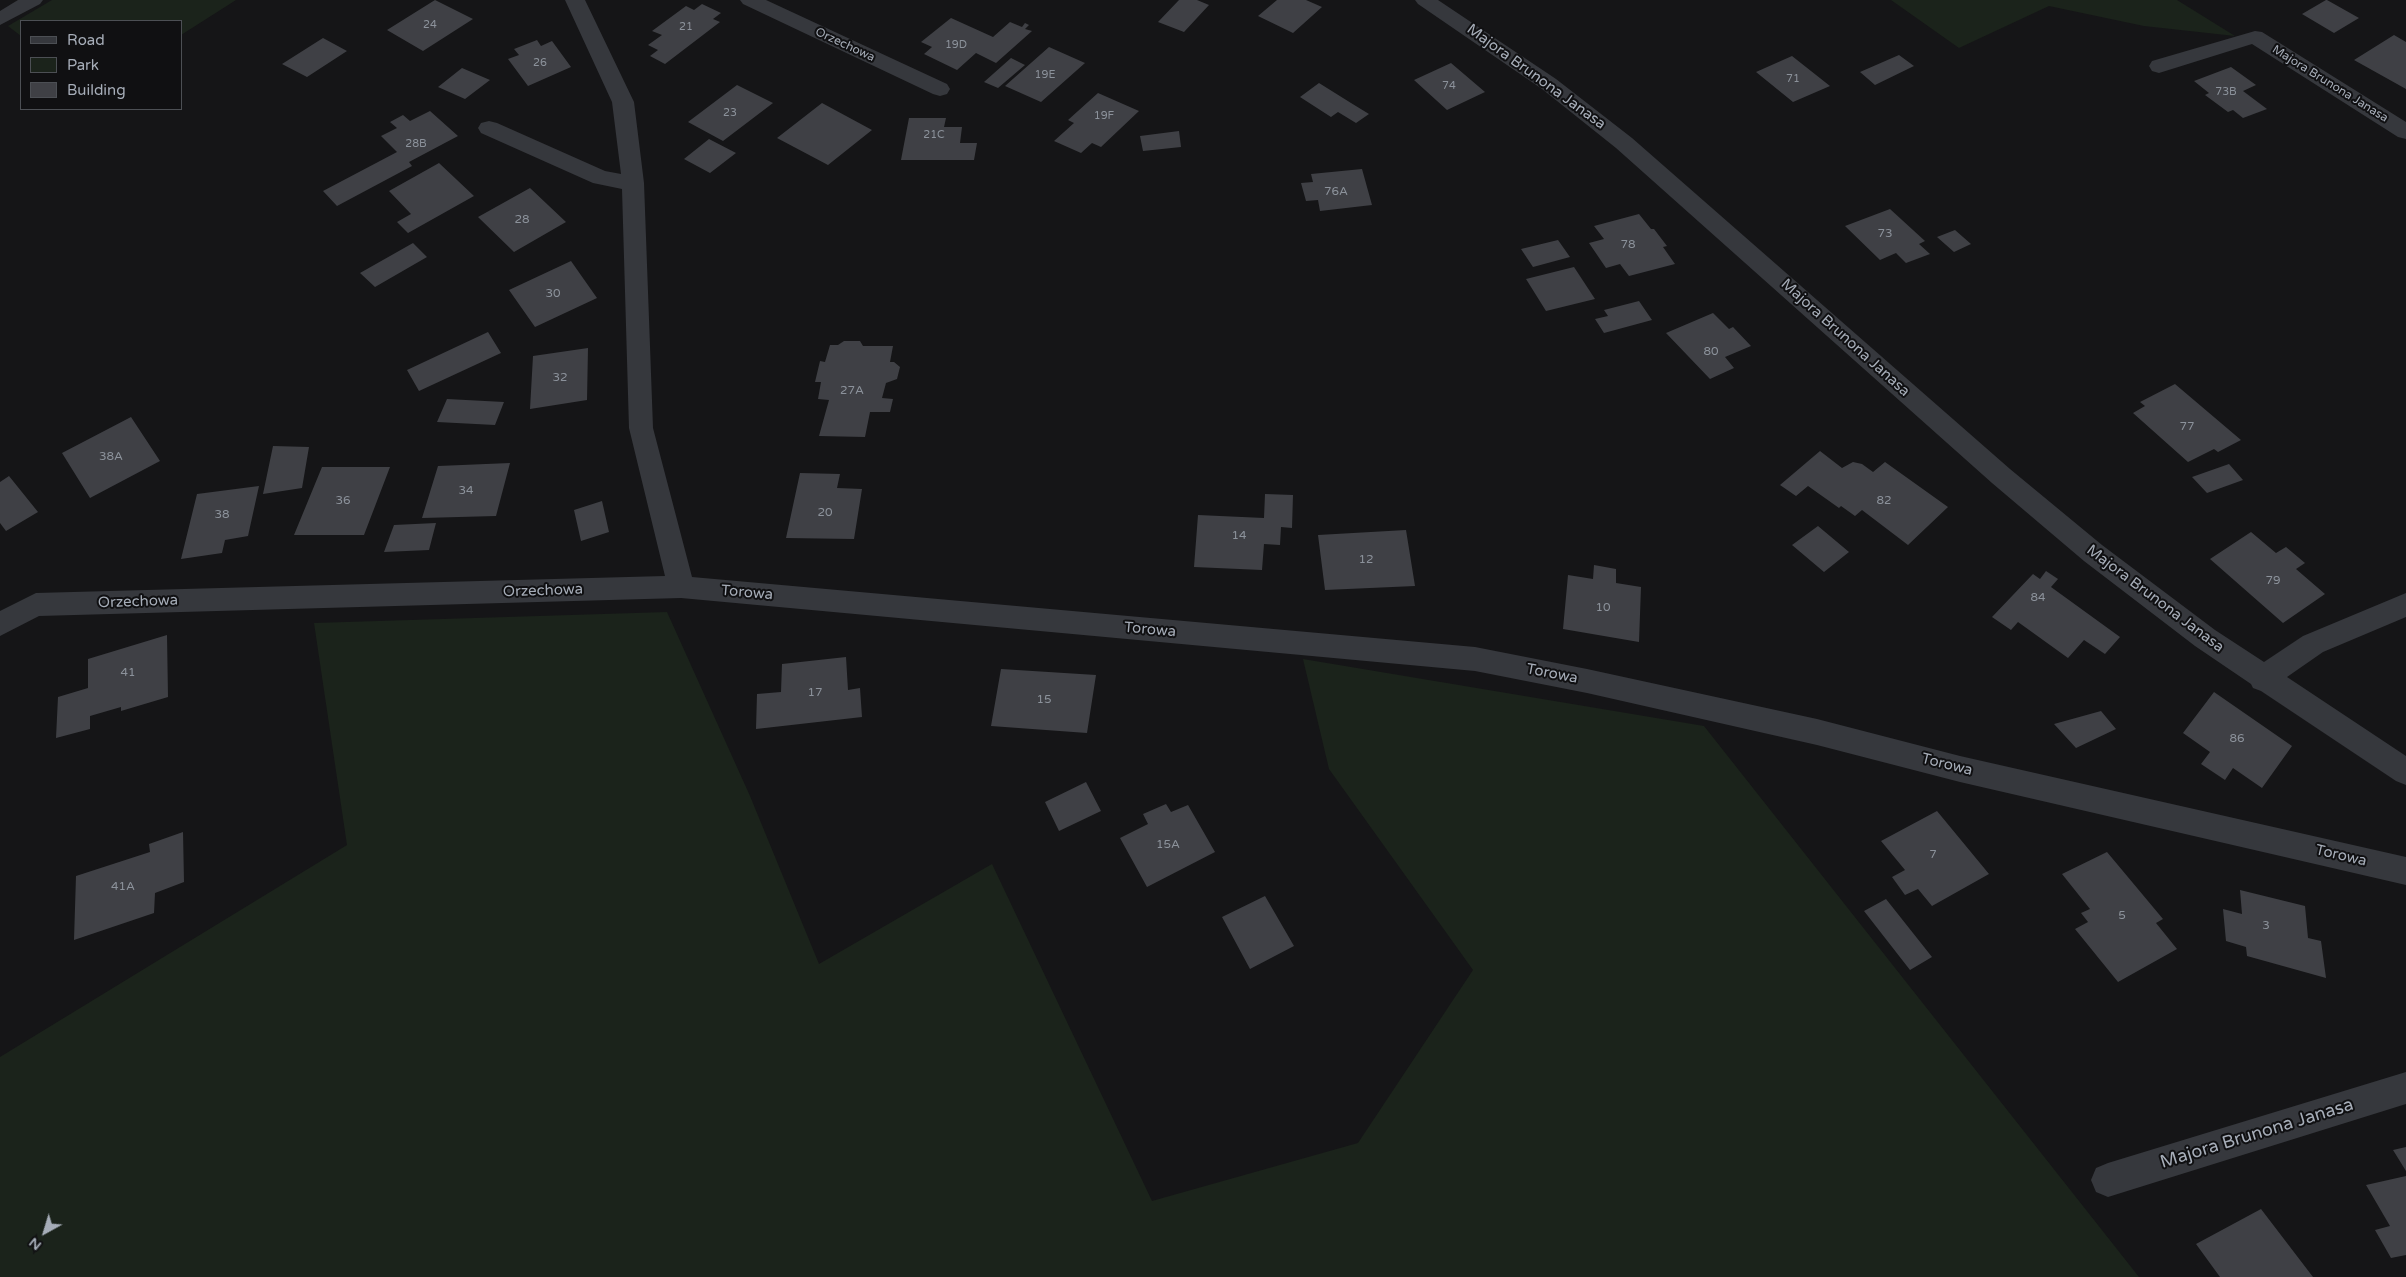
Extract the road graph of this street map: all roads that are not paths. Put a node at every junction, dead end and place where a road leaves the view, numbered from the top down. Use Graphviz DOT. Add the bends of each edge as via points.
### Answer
graph roads {
  1 [pos="33,0"];
  2 [pos="575,0"];
  3 [pos="750,0"];
  4 [pos="1425,0"];
  5 [pos="0,18"];
  6 [pos="2159,66"];
  7 [pos="940,89"];
  8 [pos="489,128"];
  9 [pos="2406,132"];
  10 [pos="633,183"];
  11 [pos="681,587"];
  12 [pos="2406,605"];
  13 [pos="0,624"];
  14 [pos="2263,679"];
  15 [pos="2406,772"];
  16 [pos="2406,871"];
  17 [pos="2406,1088"];
  18 [pos="2108,1180"];
  1 -- 5 [label="street"];
  2 -- 10 [label="street" via="623,102"];
  3 -- 7 [label="street, Orzechowa"];
  4 -- 14 [label="street, Majora Brunona Janasa" via="1543,79 1612,133 2059,525 2168,611"];
  6 -- 9 [label="street, Majora Brunona Janasa" via="2254,36"];
  8 -- 10 [label="street" via="601,178"];
  10 -- 11 [label="street" via="640,428"];
  11 -- 13 [label="street, Orzechowa" via="36,605"];
  11 -- 16 [label="street, Torowa" via="1475,659 1808,730 1960,769"];
  12 -- 14 [label="street" via="2313,644"];
  14 -- 15 [label="street, Majora Brunona Janasa"];
  17 -- 18 [label="street, Majora Brunona Janasa"];
}
